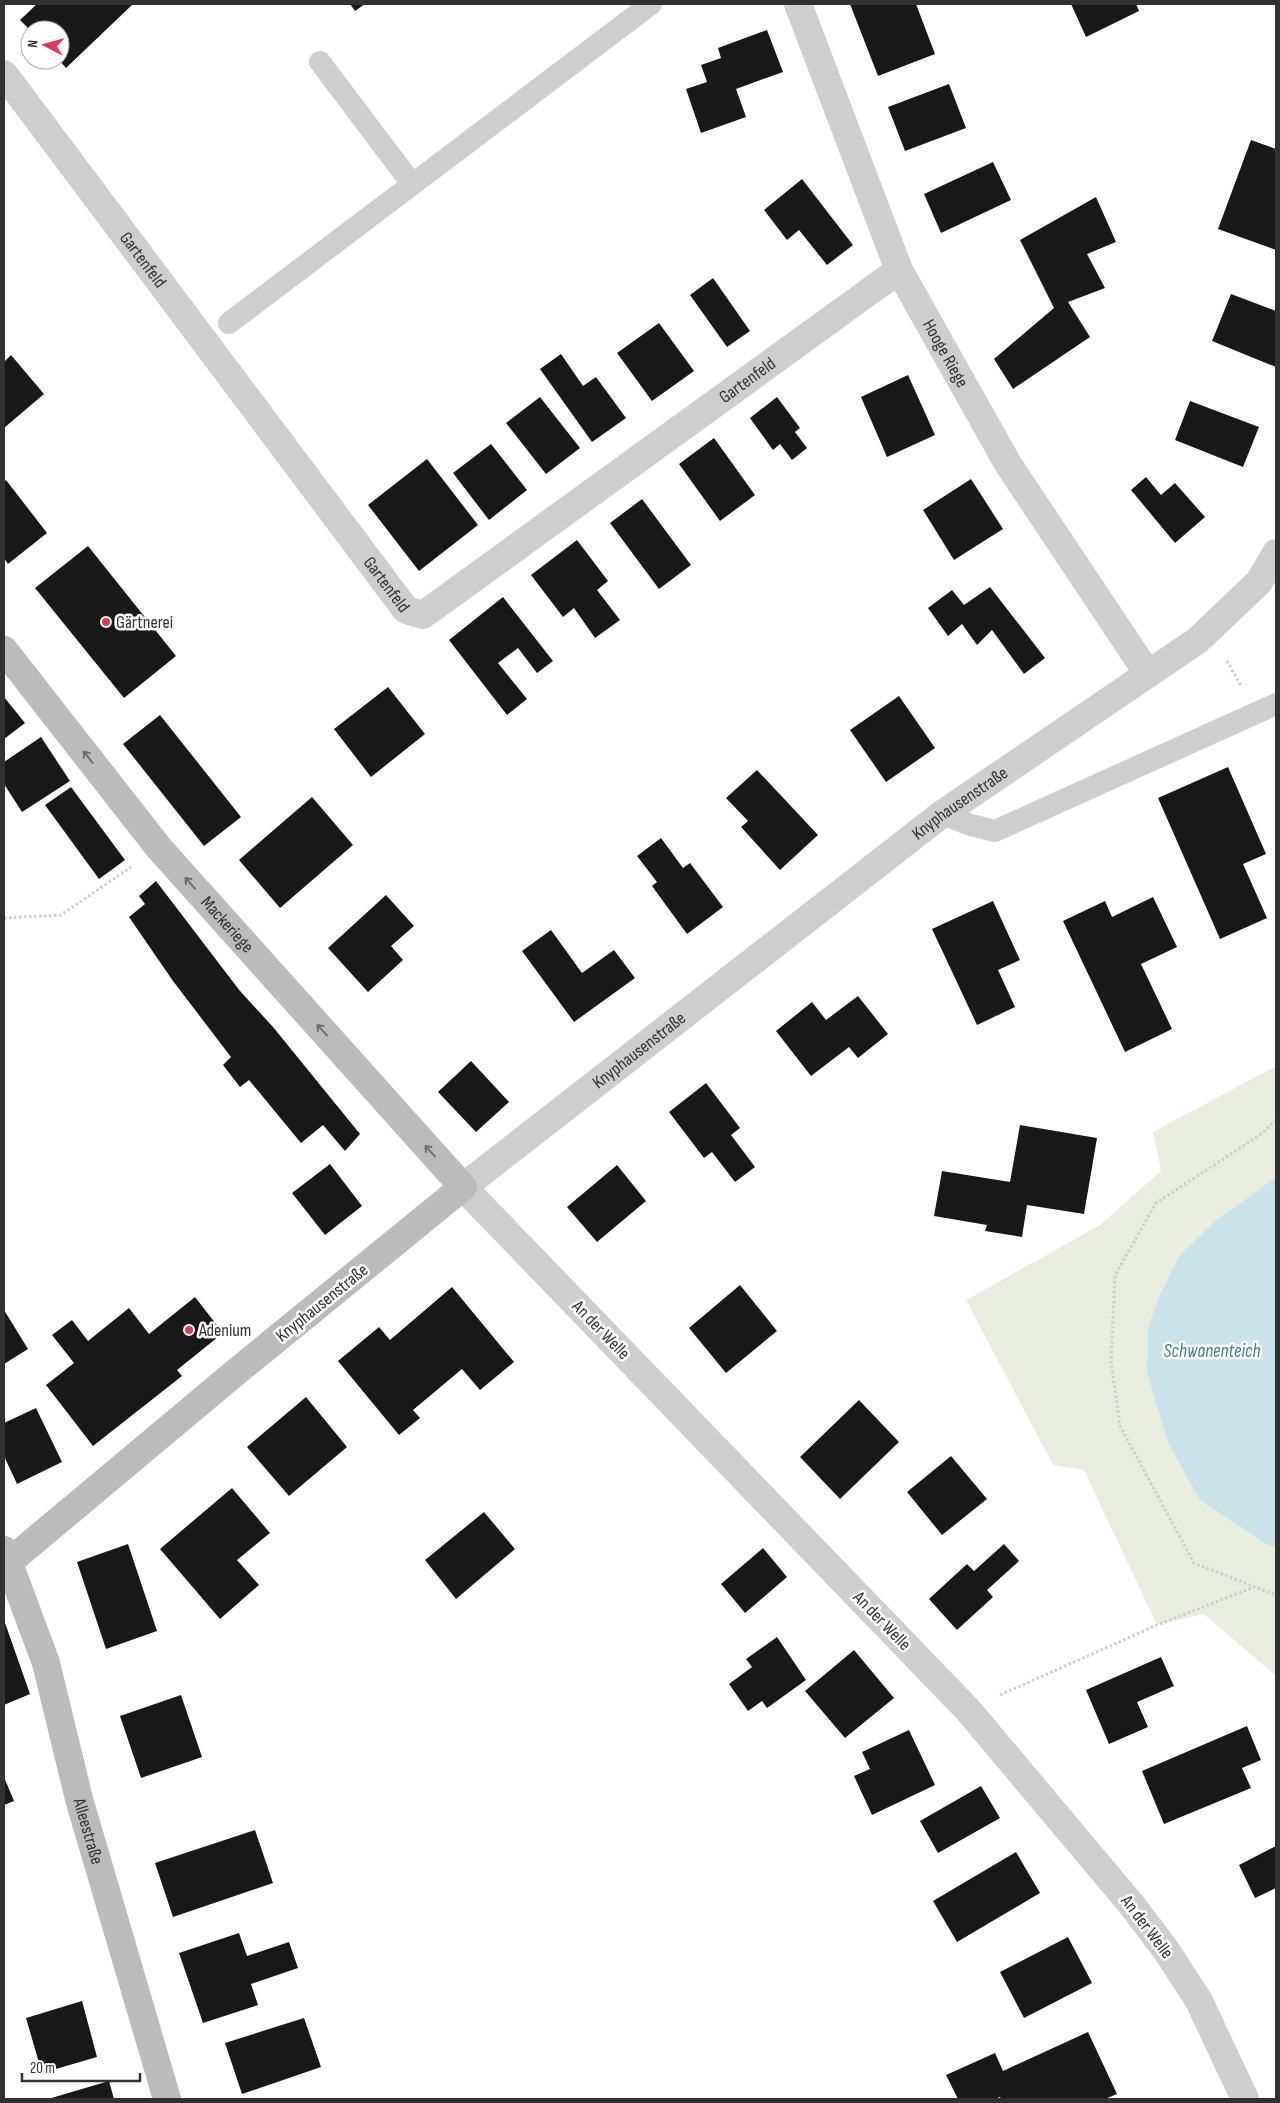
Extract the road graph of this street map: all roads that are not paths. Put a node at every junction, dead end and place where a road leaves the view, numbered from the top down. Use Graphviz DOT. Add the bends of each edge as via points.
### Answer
graph roads {
  1 [pos="651,4"];
  2 [pos="798,4"];
  3 [pos="320,62"];
  4 [pos="4,74"];
  5 [pos="412,184"];
  6 [pos="899,270"];
  7 [pos="228,323"];
  8 [pos="1276,553"];
  9 [pos="4,650"];
  10 [pos="1148,674"];
  11 [pos="1266,708"];
  12 [pos="942,814"];
  13 [pos="463,1187"];
  14 [pos="6,1559"];
  15 [pos="167,2099"];
  16 [pos="1245,2099"];
  1 -- 5 [label="lane"];
  2 -- 6 [label="street, Hooge Riege"];
  3 -- 5 [label="lane"];
  4 -- 6 [label="street, Gartenfeld" via="406,610 423,615"];
  5 -- 7 [label="lane"];
  6 -- 10 [label="street, Hooge Riege" via="1008,464"];
  8 -- 10 [label="street, Knyphausenstraße" via="1259,582 1198,640"];
  13 -- 9 [label="main road, Mackeriege, one-way" via="159,848"];
  10 -- 12 [label="street, Knyphausenstraße"];
  11 -- 12 [label="lane" via="995,831"];
  12 -- 13 [label="street, Knyphausenstraße"];
  13 -- 14 [label="main road, Knyphausenstraße"];
  13 -- 16 [label="street, An der Welle" via="968,1710 1166,1950 1199,2001"];
  14 -- 15 [label="main road, Alleestraße" via="46,1663 79,1799"];
}
